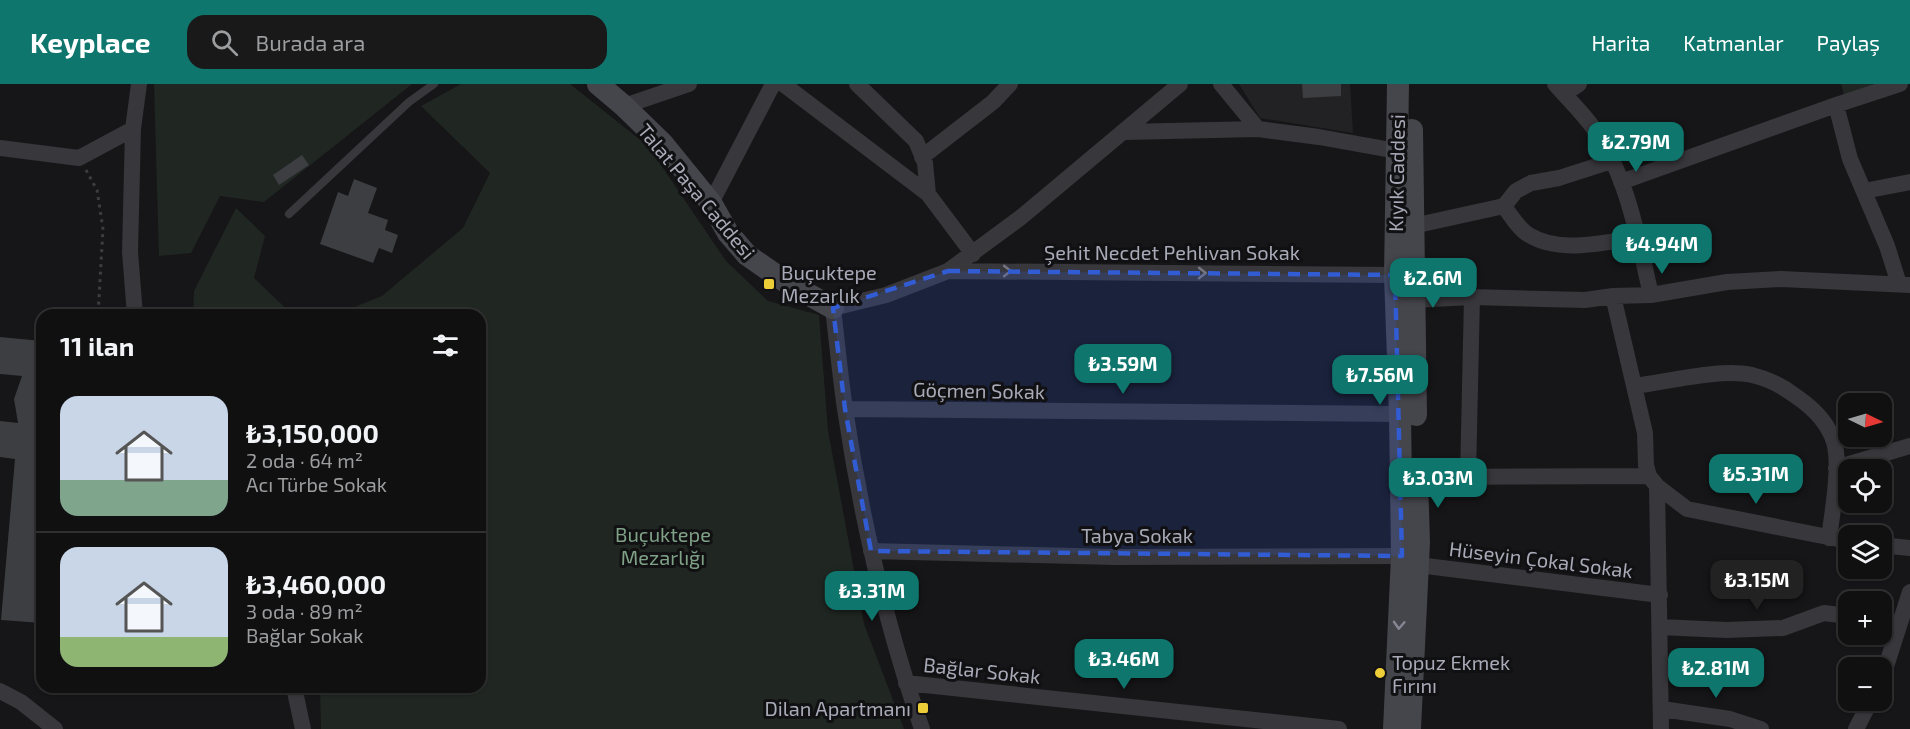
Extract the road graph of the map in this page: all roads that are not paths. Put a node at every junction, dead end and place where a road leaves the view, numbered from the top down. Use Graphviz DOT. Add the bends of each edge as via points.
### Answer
graph roads {
  1 [pos="139,84"];
  2 [pos="434,84"];
  3 [pos="598,84"];
  4 [pos="689,84"];
  5 [pos="773,84"];
  6 [pos="783,84"];
  7 [pos="857,84"];
  8 [pos="1010,84"];
  9 [pos="1180,84"];
  10 [pos="1221,84"];
  11 [pos="1398,84"];
  12 [pos="1412,84"];
  13 [pos="1579,84"];
  14 [pos="1900,84"];
  15 [pos="1559,89"];
  16 [pos="1836,105"];
  17 [pos="624,106"];
  18 [pos="133,129"];
  19 [pos="1258,129"];
  20 [pos="1124,132"];
  21 [pos="0,148"];
  22 [pos="1397,151"];
  23 [pos="922,157"];
  24 [pos="1612,161"];
  25 [pos="1621,182"];
  26 [pos="1910,182"];
  27 [pos="1864,191"];
  28 [pos="928,194"];
  29 [pos="711,203"];
  30 [pos="1504,206"];
  31 [pos="289,214"];
  32 [pos="1413,226"];
  33 [pos="1637,238"];
  34 [pos="973,254"];
  35 [pos="948,271"];
  36 [pos="1404,274"];
  37 [pos="1904,285"];
  38 [pos="1651,295"];
  39 [pos="1613,296"];
  40 [pos="1472,297"];
  41 [pos="1413,300"];
  42 [pos="833,308"];
  43 [pos="135,309"];
  44 [pos="1634,386"];
  45 [pos="845,409"];
  46 [pos="1400,414"];
  47 [pos="1910,446"];
  48 [pos="1836,468"];
  49 [pos="1417,477"];
  50 [pos="1468,477"];
  51 [pos="1653,481"];
  52 [pos="1829,538"];
  53 [pos="1838,539"];
  54 [pos="1892,546"];
  55 [pos="1910,548"];
  56 [pos="871,551"];
  57 [pos="1410,561"];
  58 [pos="1910,592"];
  59 [pos="1660,595"];
  60 [pos="1838,615"];
  61 [pos="1892,623"];
  62 [pos="1898,624"];
  63 [pos="1660,627"];
  64 [pos="1888,657"];
  65 [pos="906,683"];
  66 [pos="0,691"];
  67 [pos="295,693"];
  68 [pos="1662,709"];
  69 [pos="1865,711"];
  70 [pos="55,729"];
  71 [pos="303,729"];
  72 [pos="922,729"];
  73 [pos="1339,729"];
  74 [pos="1394,729"];
  75 [pos="1410,729"];
  76 [pos="1661,729"];
  77 [pos="1761,729"];
  78 [pos="1856,729"];
  1 -- 18 [label="street"];
  2 -- 31 [label="lane" via="409,102"];
  3 -- 17 [label="main road, Talat Paşa Caddesi"];
  4 -- 17 [label="street"];
  5 -- 29 [label="street"];
  6 -- 28 [label="street"];
  7 -- 23 [label="street" via="916,141"];
  8 -- 23 [label="street"];
  9 -- 20 [label="street"];
  10 -- 19 [label="street"];
  11 -- 22 [label="main road, Kıyık Caddesi"];
  12 -- 32 [label="main road, Kıyık Caddesi"];
  13 -- 15 [label="street"];
  14 -- 16 [label="street"];
  15 -- 24 [label="street" via="1595,129"];
  16 -- 25 [label="street"];
  16 -- 27 [label="street" via="1850,159"];
  17 -- 29 [label="main road, Talat Paşa Caddesi" via="663,144"];
  18 -- 21 [label="street" via="80,158"];
  18 -- 43 [label="street" via="130,252"];
  19 -- 20 [label="street"];
  19 -- 22 [label="street"];
  20 -- 34 [label="street"];
  22 -- 36 [label="main road, Kıyık Caddesi"];
  23 -- 28 [label="street"];
  24 -- 25 [label="street"];
  24 -- 30 [label="street" via="1531,183 1516,191"];
  25 -- 33 [label="street"];
  26 -- 27 [label="street"];
  27 -- 37 [label="street"];
  28 -- 34 [label="street"];
  29 -- 42 [label="main road, Talat Paşa Caddesi" via="728,233 747,255"];
  30 -- 32 [label="street"];
  30 -- 33 [label="street" via="1528,234 1544,242 1568,246"];
  32 -- 36 [label="main road, Kıyık Caddesi"];
  33 -- 38 [label="street"];
  34 -- 35 [label="street"];
  35 -- 36 [label="street, Şehit Necdet Pehlivan Sokak, one-way"];
  35 -- 42 [label="street" via="886,295"];
  36 -- 41 [label="main road, Kıyık Caddesi"];
  36 -- 46 [label="main road, Kıyık Caddesi"];
  37 -- 38 [label="street" via="1781,279 1727,282"];
  38 -- 39 [label="street"];
  39 -- 40 [label="street" via="1585,300"];
  39 -- 44 [label="street"];
  40 -- 41 [label="street"];
  40 -- 50 [label="street"];
  41 -- 49 [label="main road, Kıyık Caddesi"];
  42 -- 45 [label="street"];
  44 -- 48 [label="street" via="1722,374 1751,375 1781,386 1824,421 1835,444"];
  44 -- 51 [label="street" via="1645,433 1646,465"];
  45 -- 46 [label="street, Göçmen Sokak"];
  45 -- 56 [label="street"];
  46 -- 57 [label="main road, Kıyık Caddesi"];
  47 -- 48 [label="street"];
  48 -- 52 [label="street"];
  49 -- 50 [label="street"];
  49 -- 57 [label="main road, Kıyık Caddesi"];
  50 -- 51 [label="street"];
  51 -- 52 [label="street" via="1687,509"];
  51 -- 59 [label="street"];
  52 -- 53 [label="street"];
  54 -- 55 [label="street"];
  56 -- 57 [label="street, Tabya Sokak"];
  56 -- 65 [label="street"];
  57 -- 59 [label="street, Hüseyin Çokal Sokak"];
  57 -- 74 [label="main road, Kıyık Caddesi, one-way"];
  57 -- 75 [label="main road, Kıyık Caddesi"];
  58 -- 62 [label="street"];
  59 -- 63 [label="street"];
  60 -- 63 [label="street" via="1824,613 1784,628"];
  61 -- 62 [label="street"];
  62 -- 64 [label="street"];
  63 -- 68 [label="street"];
  65 -- 72 [label="street"];
  65 -- 73 [label="street, Bağlar Sokak"];
  66 -- 70 [label="street"];
  67 -- 71 [label="street"];
  68 -- 76 [label="street"];
  68 -- 77 [label="street" via="1730,719"];
  69 -- 78 [label="street"];
}
